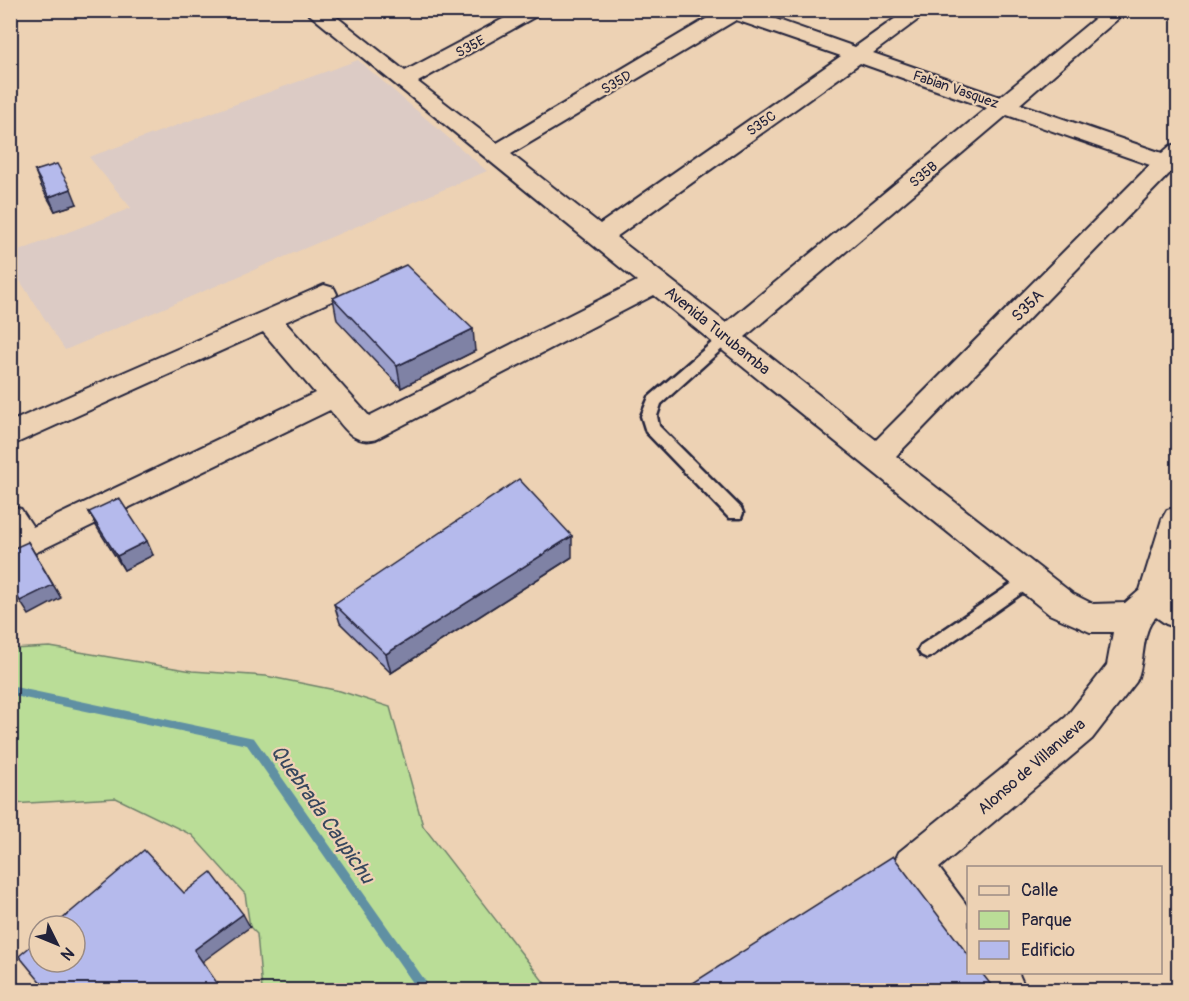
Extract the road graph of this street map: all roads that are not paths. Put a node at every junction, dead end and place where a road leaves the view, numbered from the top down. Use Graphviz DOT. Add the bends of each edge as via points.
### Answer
graph roads {
  1 [pos="537,10"];
  2 [pos="921,10"];
  3 [pos="1118,10"];
  4 [pos="736,11"];
  5 [pos="322,12"];
  6 [pos="858,55"];
  7 [pos="403,81"];
  8 [pos="1004,106"];
  9 [pos="495,154"];
  10 [pos="1175,160"];
  11 [pos="600,236"];
  12 [pos="658,282"];
  13 [pos="324,294"];
  14 [pos="267,319"];
  15 [pos="727,337"];
  16 [pos="334,396"];
  17 [pos="10,435"];
  18 [pos="876,458"];
  19 [pos="735,513"];
  20 [pos="1179,519"];
  21 [pos="16,538"];
  22 [pos="1029,579"];
  23 [pos="1155,609"];
  24 [pos="927,650"];
  25 [pos="967,938"];
  26 [pos="993,974"];
  27 [pos="1005,990"];
  1 -- 7 [label="street, S35E"];
  2 -- 6 [label="street, S35C"];
  3 -- 8 [label="street, S35B"];
  4 -- 6 [label="street, Fabian Vasquez"];
  4 -- 9 [label="street, S35D"];
  5 -- 7 [label="street, Avenida Turubamba"];
  6 -- 8 [label="street, Fabian Vasquez"];
  6 -- 11 [label="street, S35C"];
  7 -- 9 [label="street, Avenida Turubamba"];
  8 -- 10 [label="street, Fabian Vasquez"];
  8 -- 15 [label="street, S35B"];
  9 -- 11 [label="street, Avenida Turubamba"];
  10 -- 18 [label="street, S35A"];
  11 -- 12 [label="street, Avenida Turubamba"];
  12 -- 15 [label="street, Avenida Turubamba"];
  12 -- 16 [label="street" via="365,431"];
  13 -- 14 [label="street"];
  14 -- 16 [label="street"];
  14 -- 17 [label="street"];
  15 -- 18 [label="street, Avenida Turubamba"];
  15 -- 19 [label="lane" via="654,401 648,416 652,428"];
  16 -- 21 [label="street"];
  18 -- 22 [label="street, Avenida Turubamba"];
  20 -- 23 [label="street, Alonso de Villanueva"];
  22 -- 23 [label="street, Avenida Turubamba" via="1060,604 1090,618"];
  22 -- 24 [label="lane"];
  23 -- 25 [label="street, Alonso de Villanueva" via="1124,671 1079,728 913,865"];
  26 -- 27 [label="street"];
}
